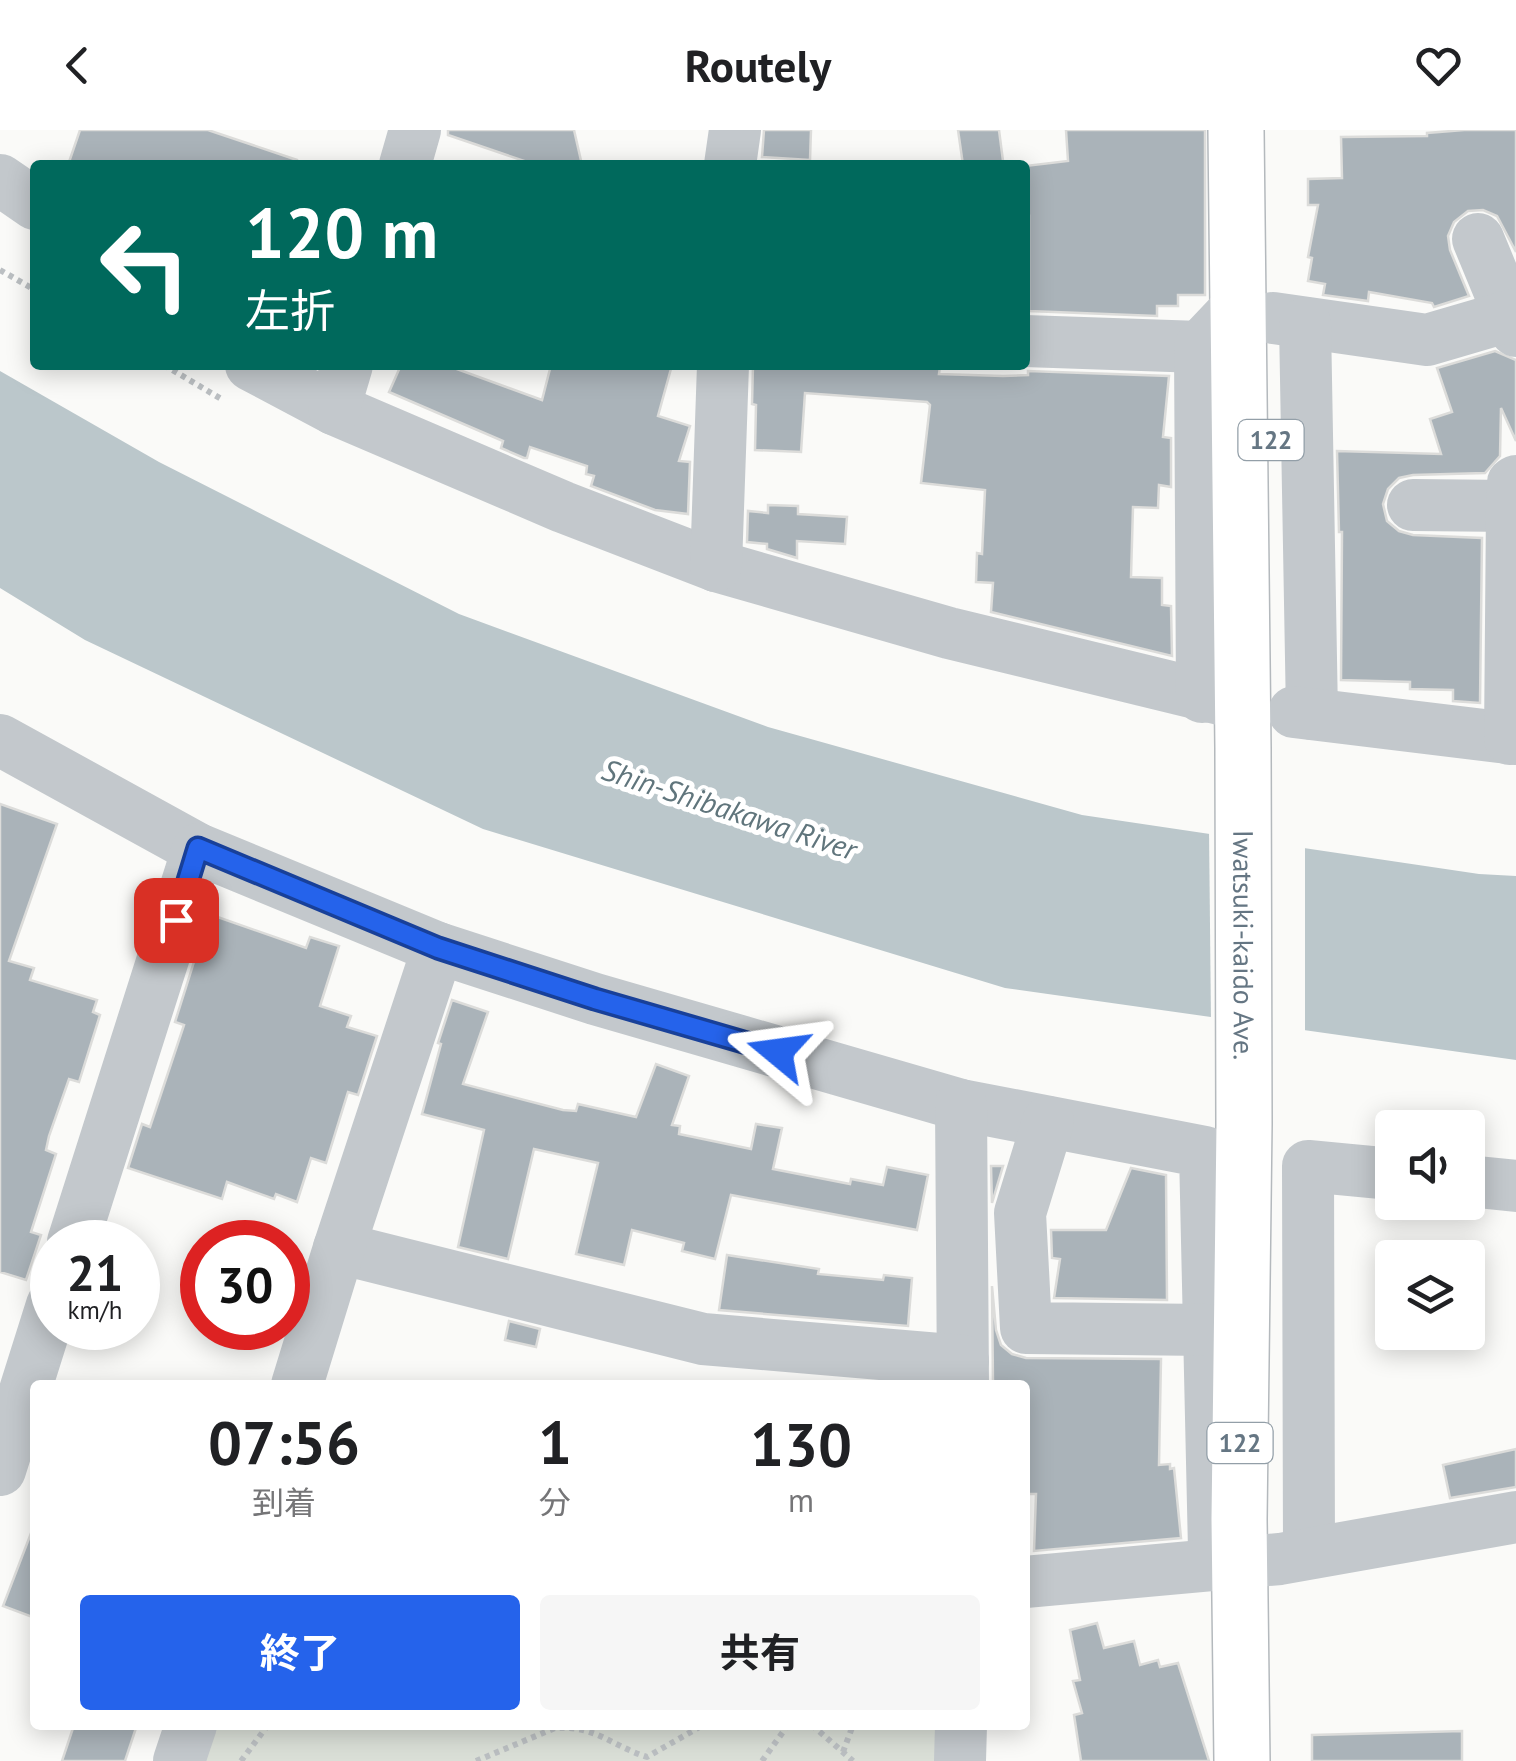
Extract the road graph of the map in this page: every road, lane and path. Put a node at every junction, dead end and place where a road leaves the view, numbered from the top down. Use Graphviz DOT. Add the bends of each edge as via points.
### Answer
graph roads {
  1 [pos="415,130"];
  2 [pos="736,130"];
  3 [pos="1236,130"];
  4 [pos="1271,130"];
  5 [pos="406,160"];
  6 [pos="731,160"];
  7 [pos="0,180"];
  8 [pos="30,201"];
  9 [pos="0,222"];
  10 [pos="30,239"];
  11 [pos="1478,239"];
  12 [pos="0,270"];
  13 [pos="30,287"];
  14 [pos="1271,316"];
  15 [pos="1514,320"];
  16 [pos="1030,341"];
  17 [pos="1200,347"];
  18 [pos="271,370"];
  19 [pos="723,370"];
  20 [pos="341,387"];
  21 [pos="1514,494"];
  22 [pos="1413,505"];
  23 [pos="716,566"];
  24 [pos="1280,731"];
  25 [pos="1513,739"];
  26 [pos="0,740"];
  27 [pos="198,848"];
  28 [pos="438,948"];
  29 [pos="961,1105"];
  30 [pos="1048,1122"];
  31 [pos="1375,1172"];
  32 [pos="1485,1183"];
  33 [pos="1516,1186"];
  34 [pos="79,1220"];
  35 [pos="339,1248"];
  36 [pos="1209,1330"];
  37 [pos="40,1350"];
  38 [pos="963,1373"];
  39 [pos="32,1380"];
  40 [pos="299,1380"];
  41 [pos="30,1386"];
  42 [pos="10,1460"];
  43 [pos="1516,1518"];
  44 [pos="1261,1561"];
  45 [pos="1030,1582"];
  46 [pos="189,1730"];
  47 [pos="264,1730"];
  48 [pos="534,1730"];
  49 [pos="550,1730"];
  50 [pos="594,1730"];
  51 [pos="694,1730"];
  52 [pos="784,1730"];
  53 [pos="818,1730"];
  54 [pos="851,1730"];
  55 [pos="961,1730"];
  56 [pos="537,1735"];
  57 [pos="842,1752"];
  58 [pos="180,1761"];
  59 [pos="242,1761"];
  60 [pos="476,1761"];
  61 [pos="762,1761"];
  62 [pos="853,1761"];
  63 [pos="960,1761"];
  64 [pos="1242,1761"];
  65 [pos="1280,1761"];
  1 -- 5 [label="street"];
  2 -- 6 [label="street"];
  3 -- 14 [label="highway, Iwatsuki-kaido Ave. / 122"];
  4 -- 14 [label="highway, Iwatsuki-kaido Ave. / 122"];
  7 -- 8 [label="street"];
  9 -- 10 [label="street"];
  11 -- 15 [label="street"];
  12 -- 13 [label="path"];
  14 -- 15 [label="street" via="1427,340"];
  14 -- 17 [label="street"];
  14 -- 24 [label="highway, Iwatsuki-kaido Ave. / 122"];
  14 -- 24 [label="street"];
  16 -- 17 [label="street"];
  17 -- 23 [label="street" via="1211,698"];
  18 -- 20 [label="street"];
  19 -- 23 [label="street"];
  20 -- 23 [label="street" via="563,506"];
  21 -- 22 [label="street"];
  21 -- 25 [label="street"];
  24 -- 25 [label="street"];
  24 -- 44 [label="highway, Iwatsuki-kaido Ave. / 122" via="1239,1519"];
  26 -- 27 [label="street"];
  27 -- 28 [label="street"];
  27 -- 34 [label="street"];
  28 -- 29 [label="street"];
  28 -- 35 [label="street"];
  29 -- 30 [label="street"];
  29 -- 38 [label="street"];
  30 -- 36 [label="street" via="1205,1152"];
  30 -- 36 [label="street" via="1020,1212 1026,1328"];
  31 -- 44 [label="street" via="1308,1166"];
  32 -- 33 [label="street"];
  35 -- 38 [label="street" via="703,1339"];
  35 -- 40 [label="street"];
  36 -- 44 [label="street"];
  37 -- 39 [label="street"];
  41 -- 42 [label="street"];
  43 -- 44 [label="street"];
  44 -- 45 [label="street"];
  44 -- 64 [label="highway, Iwatsuki-kaido Ave. / 122"];
  44 -- 65 [label="highway, Iwatsuki-kaido Ave. / 122"];
  46 -- 58 [label="street"];
  47 -- 59 [label="path"];
  48 -- 56 [label="path"];
  49 -- 56 [label="path"];
  50 -- 51 [label="path" via="647,1757"];
  52 -- 61 [label="path"];
  53 -- 57 [label="path"];
  54 -- 57 [label="path"];
  55 -- 63 [label="street"];
  56 -- 60 [label="path"];
  57 -- 62 [label="path"];
}
